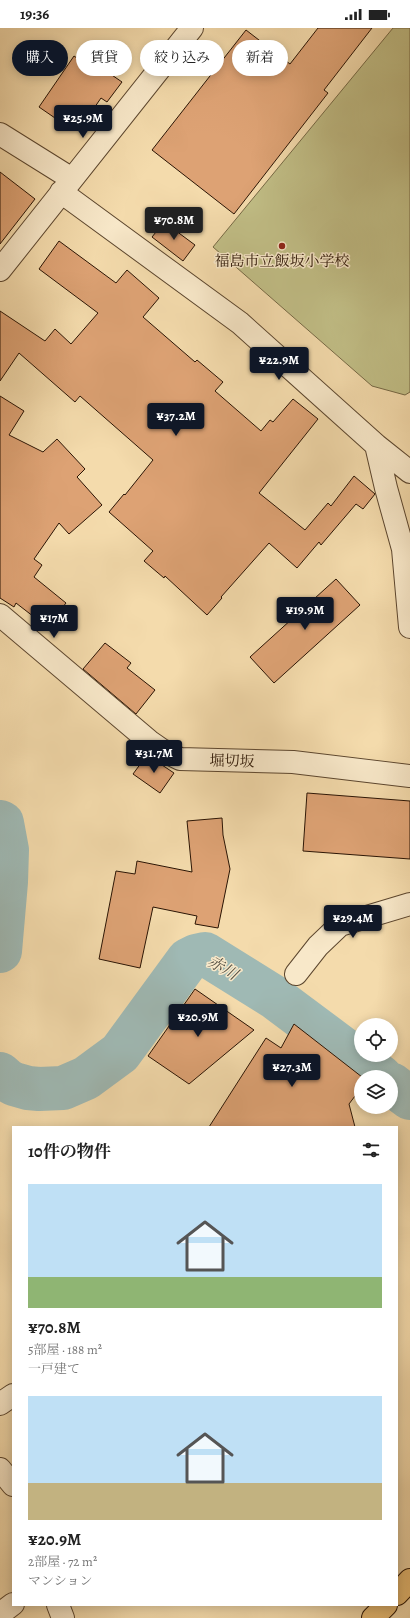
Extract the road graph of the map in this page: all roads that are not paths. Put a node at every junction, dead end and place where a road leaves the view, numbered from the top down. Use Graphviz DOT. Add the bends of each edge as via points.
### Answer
graph roads {
  1 [pos="192,28"];
  2 [pos="0,134"];
  3 [pos="67,186"];
  4 [pos="0,270"];
  5 [pos="376,445"];
  6 [pos="410,472"];
  7 [pos="0,615"];
  8 [pos="410,628"];
  9 [pos="410,776"];
  10 [pos="410,904"];
  11 [pos="296,974"];
  12 [pos="12,1396"];
  13 [pos="0,1404"];
  14 [pos="0,1469"];
  15 [pos="12,1484"];
  16 [pos="410,1580"];
  17 [pos="398,1593"];
  18 [pos="12,1605"];
  19 [pos="58,1606"];
  20 [pos="385,1606"];
  21 [pos="0,1614"];
  22 [pos="63,1618"];
  23 [pos="373,1618"];
  1 -- 3 [label="street"];
  2 -- 3 [label="street"];
  3 -- 4 [label="street"];
  3 -- 5 [label="street" via="240,323"];
  5 -- 6 [label="street"];
  5 -- 8 [label="street" via="403,549"];
  7 -- 9 [label="street, 堀切坂" via="149,741 180,760 293,762"];
  10 -- 11 [label="street" via="340,925 318,946"];
  12 -- 13 [label="street"];
  14 -- 15 [label="street"];
  16 -- 17 [label="highway"];
  18 -- 21 [label="street"];
  19 -- 22 [label="street"];
  20 -- 23 [label="highway"];
}
